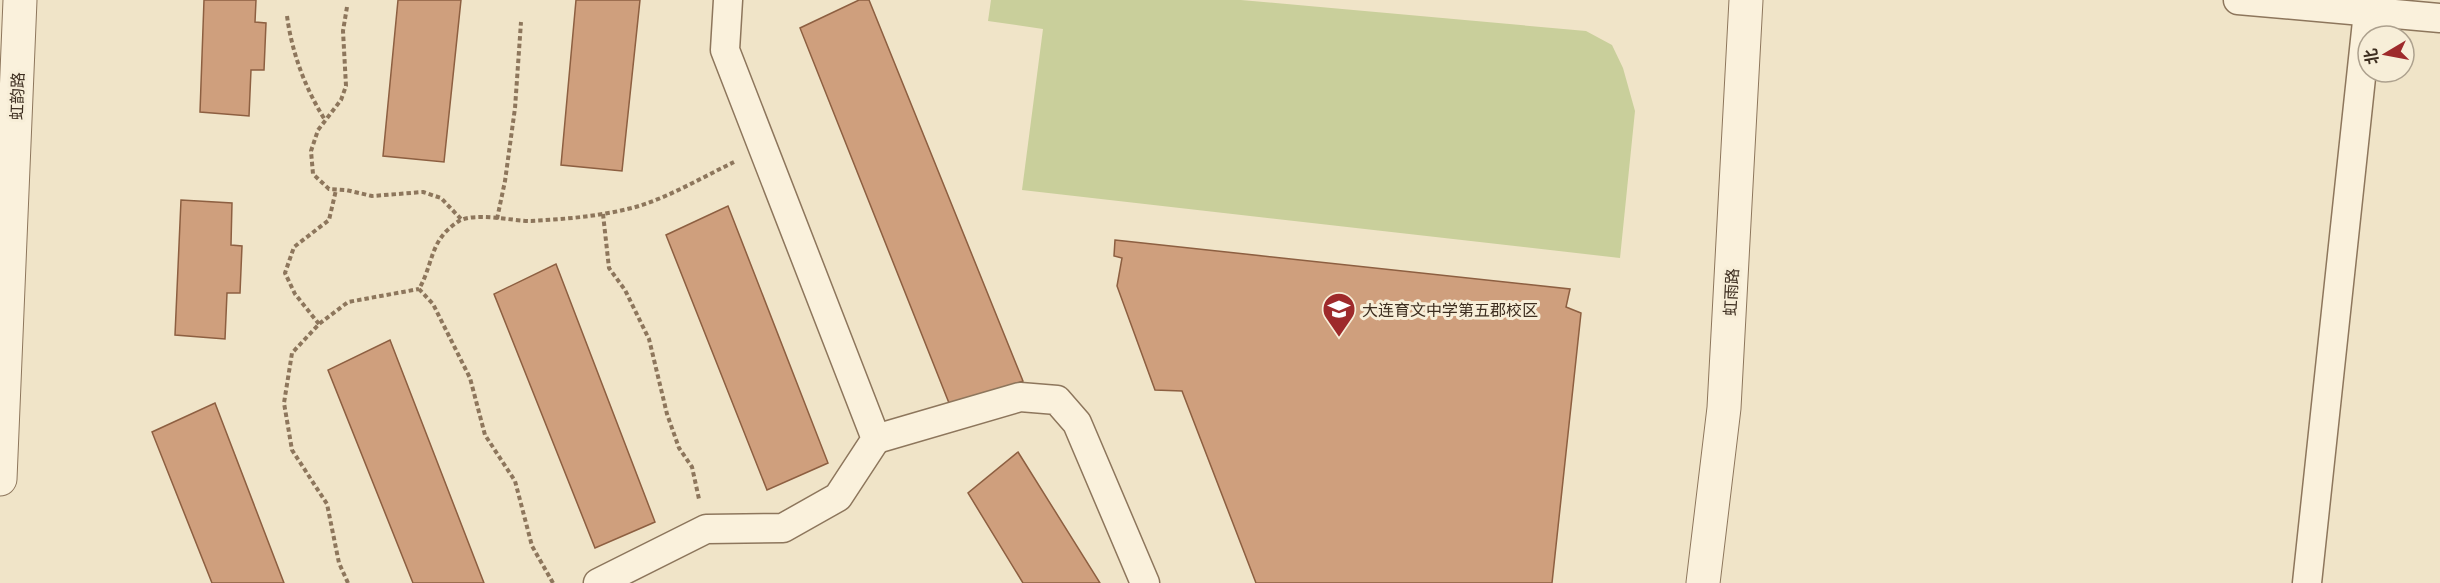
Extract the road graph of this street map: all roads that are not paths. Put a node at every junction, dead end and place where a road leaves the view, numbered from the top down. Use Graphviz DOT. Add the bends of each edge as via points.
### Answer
graph roads {
  1 [pos="20,0"];
  2 [pos="728,0"];
  3 [pos="1746,0"];
  4 [pos="2238,0"];
  5 [pos="2367,12"];
  6 [pos="2440,18"];
  7 [pos="876,439"];
  8 [pos="0,479"];
  9 [pos="598,583"];
  10 [pos="1145,583"];
  11 [pos="1703,583"];
  12 [pos="2307,583"];
  1 -- 8 [label="street, 虹韵路"];
  2 -- 7 [label="street" via="725,50"];
  3 -- 11 [label="street, 虹雨路" via="1724,408"];
  4 -- 5 [label="street"];
  5 -- 6 [label="street"];
  5 -- 12 [label="street"];
  7 -- 9 [label="street" via="838,497 783,528 706,530"];
  7 -- 10 [label="street" via="1020,397 1057,400 1077,423"];
}
